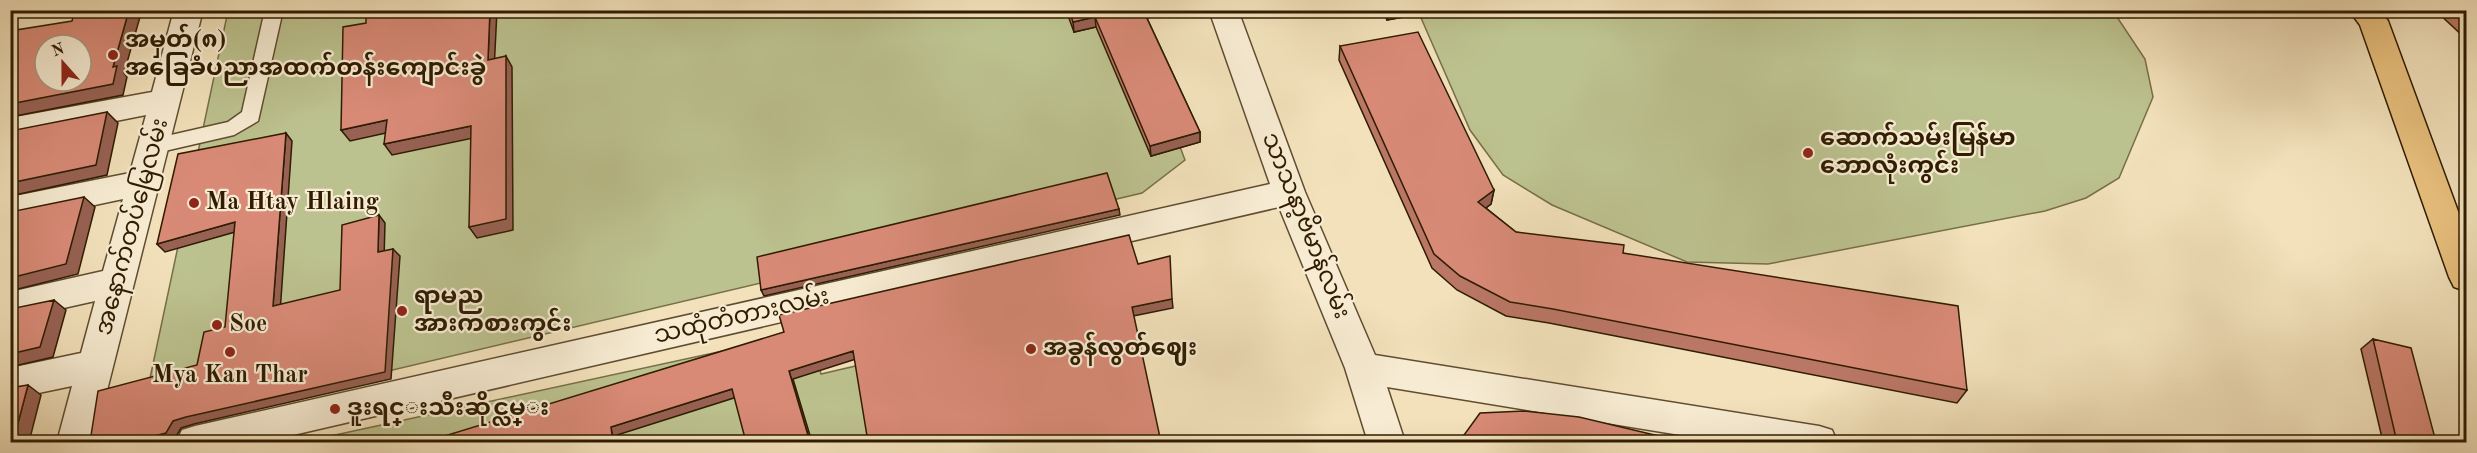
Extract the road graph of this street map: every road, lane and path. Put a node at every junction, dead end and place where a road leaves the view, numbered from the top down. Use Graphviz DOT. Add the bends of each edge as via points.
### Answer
graph roads {
  1 [pos="189,10"];
  2 [pos="274,10"];
  3 [pos="1223,10"];
  4 [pos="2363,10"];
  5 [pos="166,100"];
  6 [pos="10,130"];
  7 [pos="156,144"];
  8 [pos="145,182"];
  9 [pos="1289,192"];
  10 [pos="10,210"];
  11 [pos="2466,277"];
  12 [pos="118,282"];
  13 [pos="10,306"];
  14 [pos="96,365"];
  15 [pos="1363,368"];
  16 [pos="10,384"];
  17 [pos="75,442"];
  18 [pos="195,442"];
  19 [pos="1386,442"];
  20 [pos="1818,442"];
  1 -- 5 [label="street, အနောက်တပ်မြေလမ်း"];
  2 -- 7 [label="lane" via="251,116 234,128"];
  3 -- 9 [label="street, သာသနာ့ဗိမာန်လမ်း"];
  4 -- 11 [label="main road" via="2373,21"];
  5 -- 6 [label="street"];
  5 -- 7 [label="street, အနောက်တပ်မြေလမ်း"];
  7 -- 8 [label="street, အနောက်တပ်မြေလမ်း"];
  8 -- 10 [label="street"];
  8 -- 12 [label="street, အနောက်တပ်မြေလမ်း"];
  9 -- 15 [label="street, သာသနာ့ဗိမာန်လမ်း"];
  9 -- 18 [label="street, သထုံတံတားလမ်း"];
  12 -- 13 [label="street"];
  12 -- 14 [label="street, အနောက်တပ်မြေလမ်း"];
  14 -- 16 [label="street"];
  14 -- 17 [label="street, အနောက်တပ်မြေလမ်း"];
  15 -- 19 [label="street, သာသနာ့ဗိမာန်လမ်း"];
  15 -- 20 [label="street"];
}
